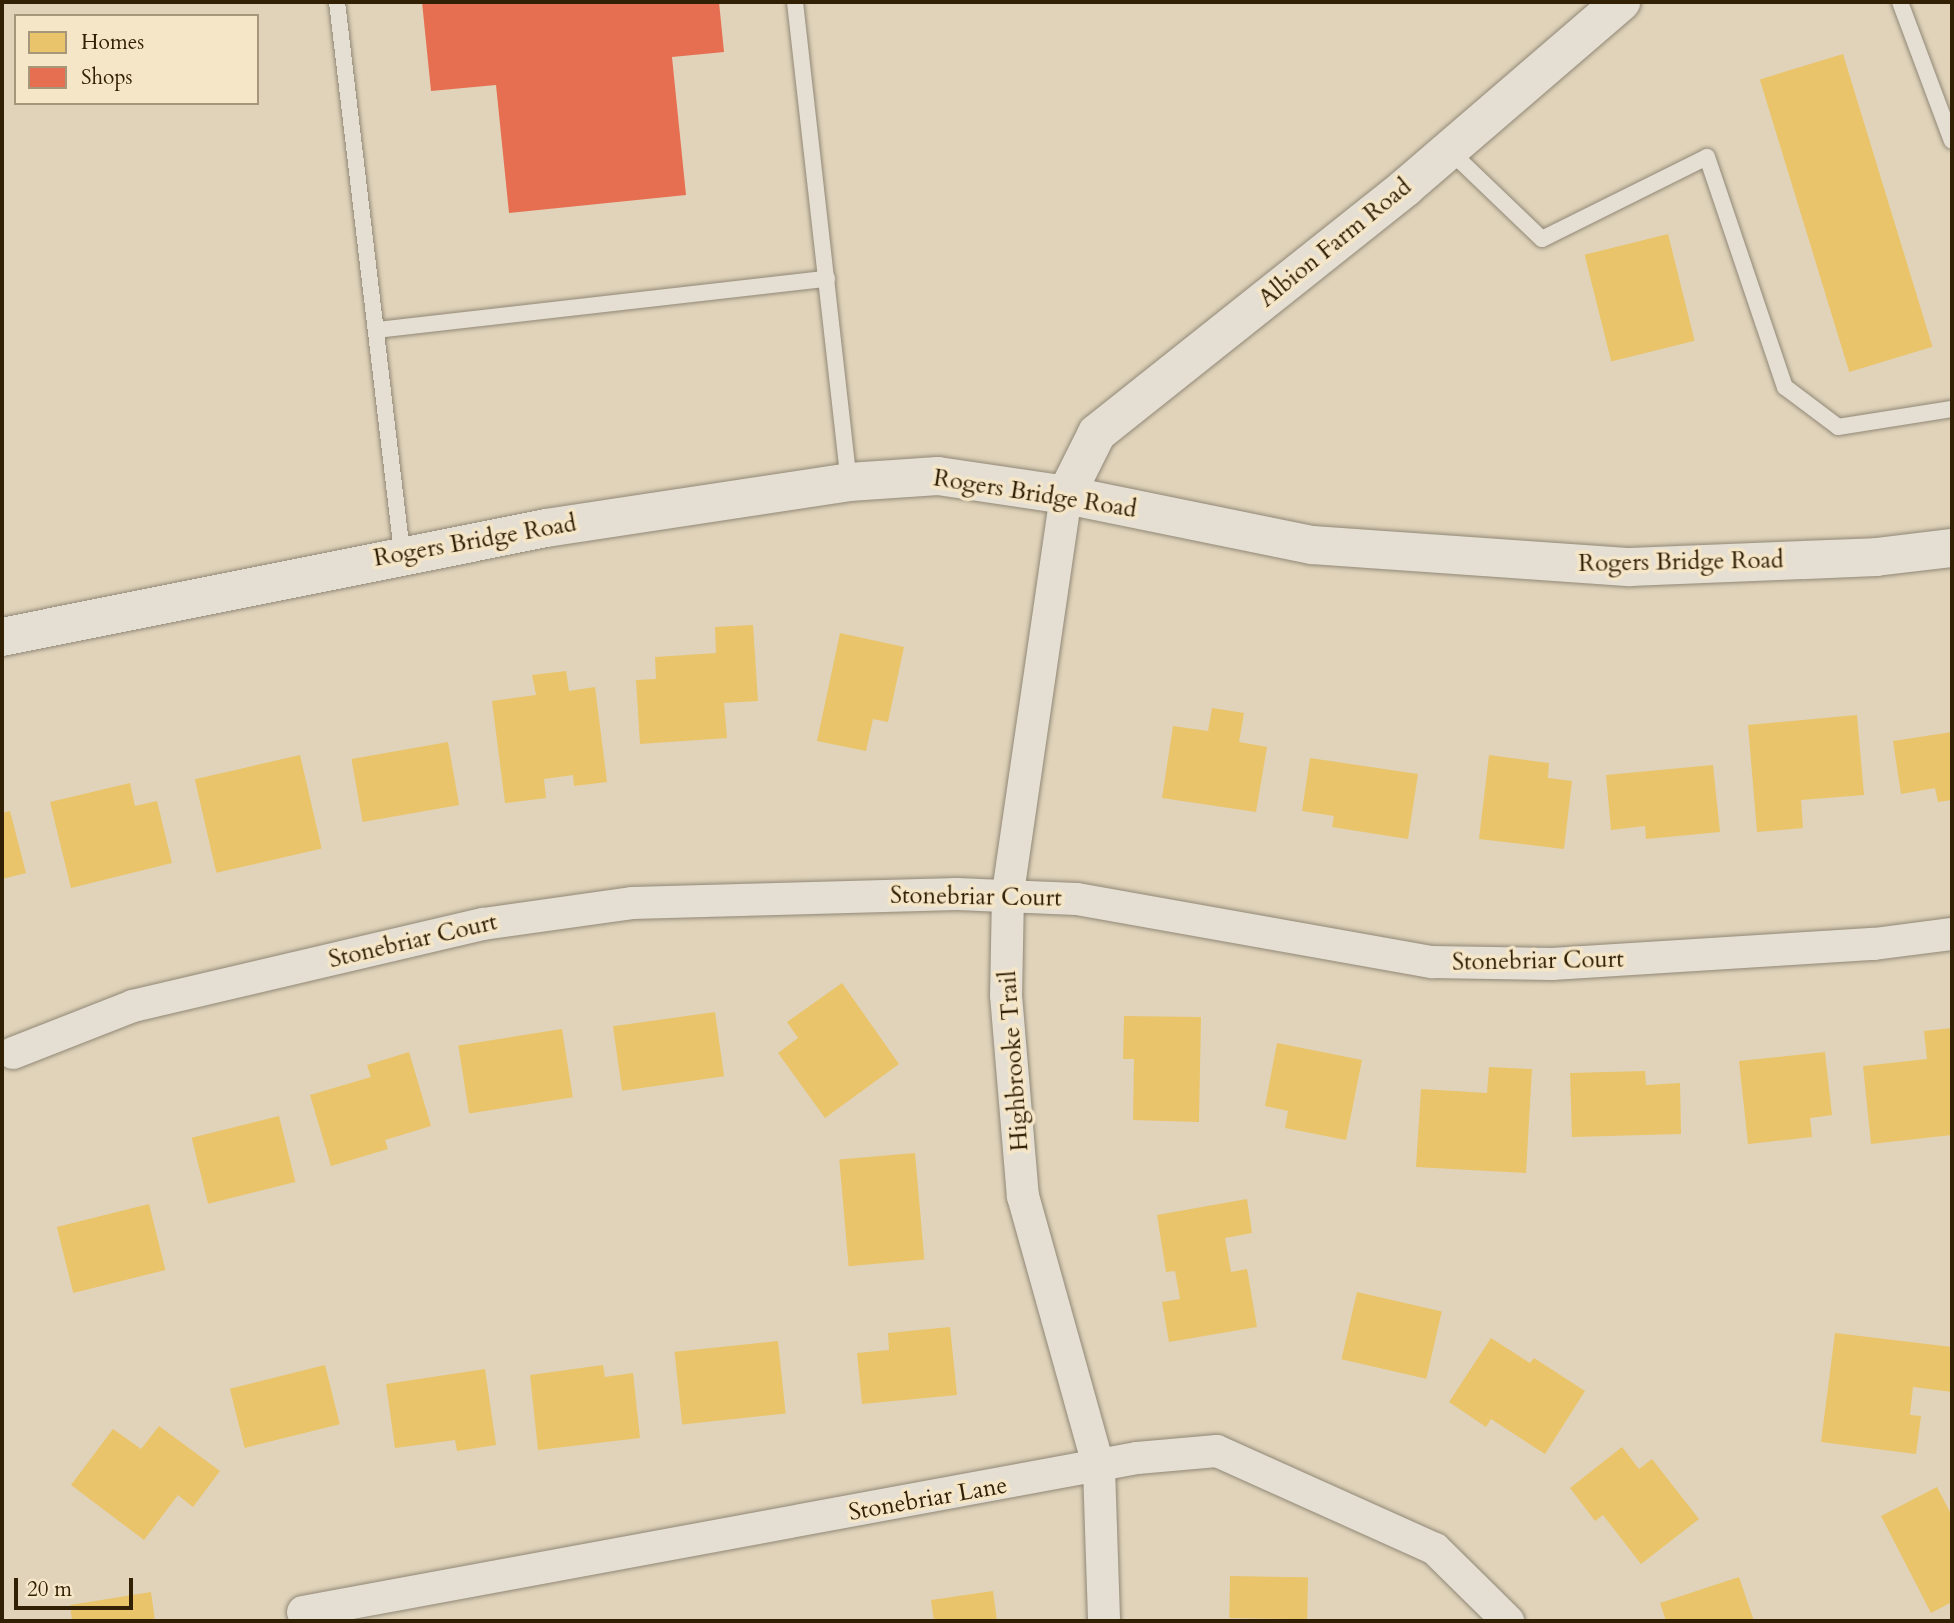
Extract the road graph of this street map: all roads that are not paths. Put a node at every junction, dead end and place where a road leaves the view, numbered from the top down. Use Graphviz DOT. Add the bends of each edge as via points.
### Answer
graph roads {
  1 [pos="337,2"];
  2 [pos="795,2"];
  3 [pos="1621,2"];
  4 [pos="1900,2"];
  5 [pos="1952,141"];
  6 [pos="1448,149"];
  7 [pos="827,279"];
  8 [pos="377,330"];
  9 [pos="1952,410"];
  10 [pos="849,482"];
  11 [pos="1066,495"];
  12 [pos="1952,548"];
  13 [pos="402,553"];
  14 [pos="2,637"];
  15 [pos="1008,894"];
  16 [pos="1952,934"];
  17 [pos="13,1053"];
  18 [pos="1099,1468"];
  19 [pos="303,1612"];
  20 [pos="1104,1621"];
  21 [pos="1508,1621"];
  1 -- 8 [label="lane"];
  2 -- 7 [label="lane"];
  3 -- 6 [label="street, Albion Farm Road"];
  4 -- 5 [label="lane"];
  6 -- 9 [label="lane" via="1542,239 1707,157 1785,387 1838,428"];
  6 -- 11 [label="street, Albion Farm Road" via="1097,433"];
  7 -- 8 [label="lane"];
  7 -- 10 [label="lane"];
  8 -- 13 [label="lane"];
  10 -- 11 [label="street, Rogers Bridge Road" via="938,476"];
  10 -- 13 [label="street, Rogers Bridge Road"];
  11 -- 12 [label="street, Rogers Bridge Road" via="1312,545 1630,567 1876,557"];
  11 -- 15 [label="street, Highbrooke Trail"];
  13 -- 14 [label="street, Rogers Bridge Road"];
  15 -- 16 [label="street, Stonebriar Court" via="1077,898 1432,962 1552,964 1874,944"];
  15 -- 17 [label="street, Stonebriar Court" via="632,903 482,924 133,1006"];
  15 -- 18 [label="street, Highbrooke Trail" via="1006,995 1023,1196"];
  18 -- 19 [label="street, Stonebriar Lane"];
  18 -- 20 [label="street, Highbrooke Trail"];
  18 -- 21 [label="street, Stonebriar Lane" via="1137,1458 1217,1451 1435,1549"];
}
